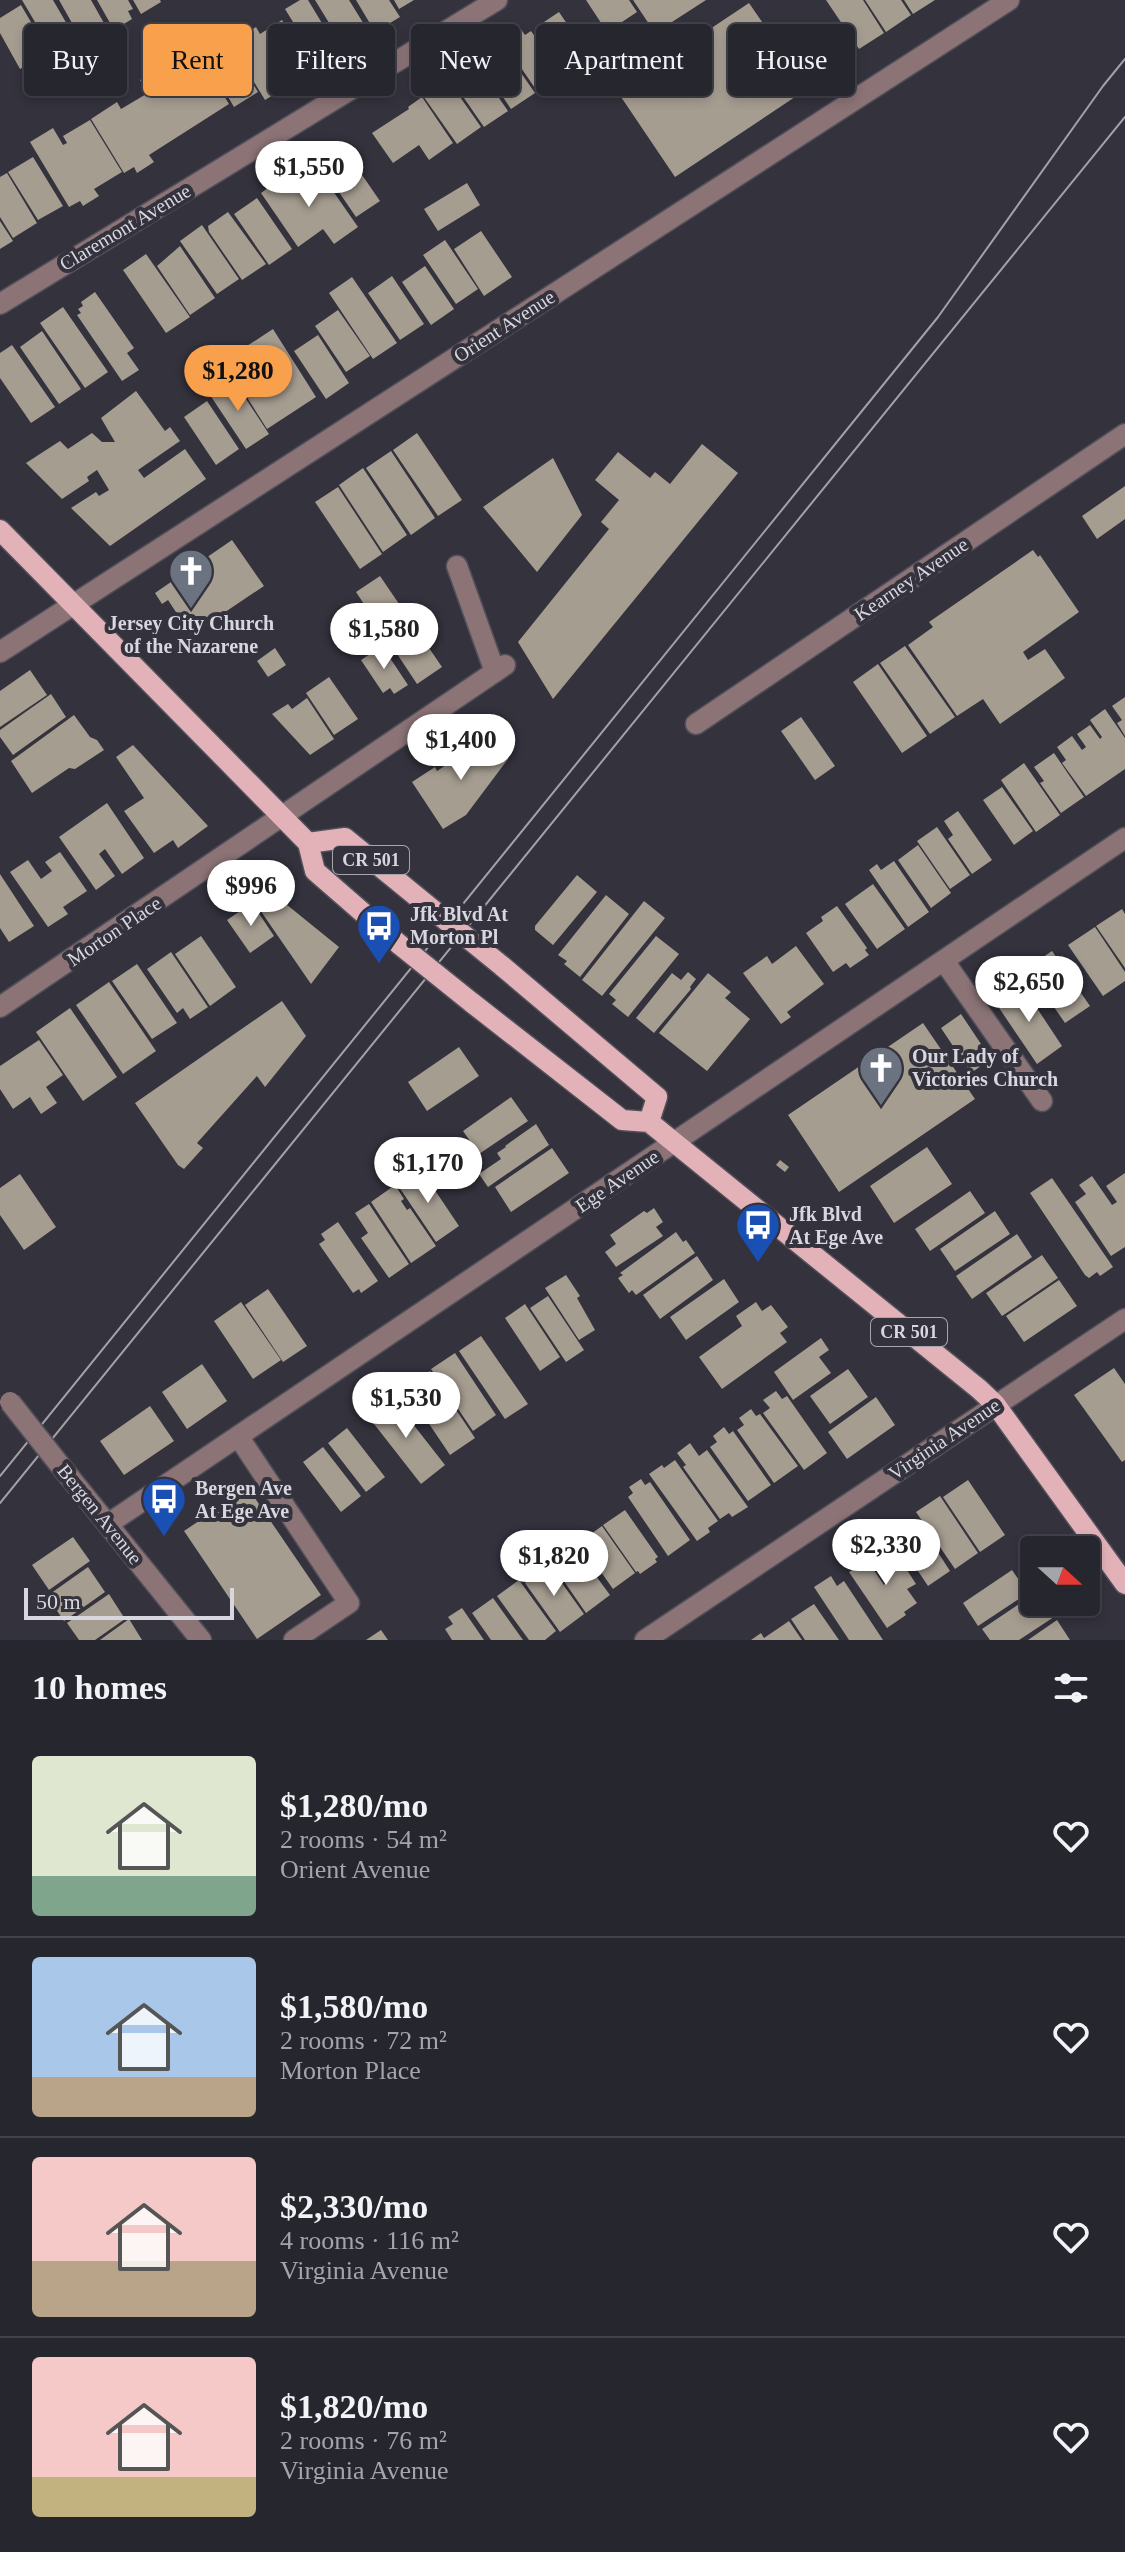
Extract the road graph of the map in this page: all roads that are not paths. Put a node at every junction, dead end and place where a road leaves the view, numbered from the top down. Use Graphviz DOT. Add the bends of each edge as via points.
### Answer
graph roads {
  1 [pos="497,0"];
  2 [pos="1009,0"];
  3 [pos="0,304"];
  4 [pos="1125,434"];
  5 [pos="0,530"];
  6 [pos="457,566"];
  7 [pos="72,605"];
  8 [pos="0,652"];
  9 [pos="696,724"];
  10 [pos="282,818"];
  11 [pos="1125,838"];
  12 [pos="308,843"];
  13 [pos="944,961"];
  14 [pos="0,1007"];
  15 [pos="1042,1101"];
  16 [pos="649,1122"];
  17 [pos="674,1143"];
  18 [pos="1125,1319"];
  19 [pos="5,1395"];
  20 [pos="995,1404"];
  21 [pos="238,1436"];
  22 [pos="108,1524"];
  23 [pos="1125,1584"];
  24 [pos="201,1640"];
  25 [pos="294,1640"];
  26 [pos="645,1640"];
  1 -- 3 [label="street, Claremont Avenue"];
  2 -- 7 [label="street, Orient Avenue"];
  4 -- 9 [label="street, Kearney Avenue"];
  5 -- 7 [label="main road, CR 501"];
  6 -- 10 [label="street, Morton Place" via="500,669"];
  7 -- 8 [label="street, Orient Avenue"];
  7 -- 10 [label="main road, CR 501"];
  10 -- 12 [label="main road, CR 501"];
  10 -- 14 [label="street, Morton Place"];
  11 -- 13 [label="street, Ege Avenue"];
  12 -- 16 [label="main road, CR 501, bridge" via="315,871 400,945 622,1120"];
  12 -- 16 [label="main road, CR 501, bridge" via="345,838 502,966 657,1097"];
  13 -- 15 [label="street"];
  13 -- 17 [label="street, Ege Avenue"];
  16 -- 17 [label="main road, CR 501"];
  17 -- 20 [label="main road, CR 501"];
  17 -- 21 [label="street, Ege Avenue"];
  18 -- 20 [label="street, Virginia Avenue"];
  19 -- 22 [label="street, Bergen Avenue, bridge"];
  20 -- 23 [label="main road, CR 501"];
  20 -- 26 [label="street, Virginia Avenue"];
  21 -- 22 [label="street, Ege Avenue"];
  21 -- 25 [label="street" via="349,1603"];
  22 -- 24 [label="street, Bergen Avenue"];
}
